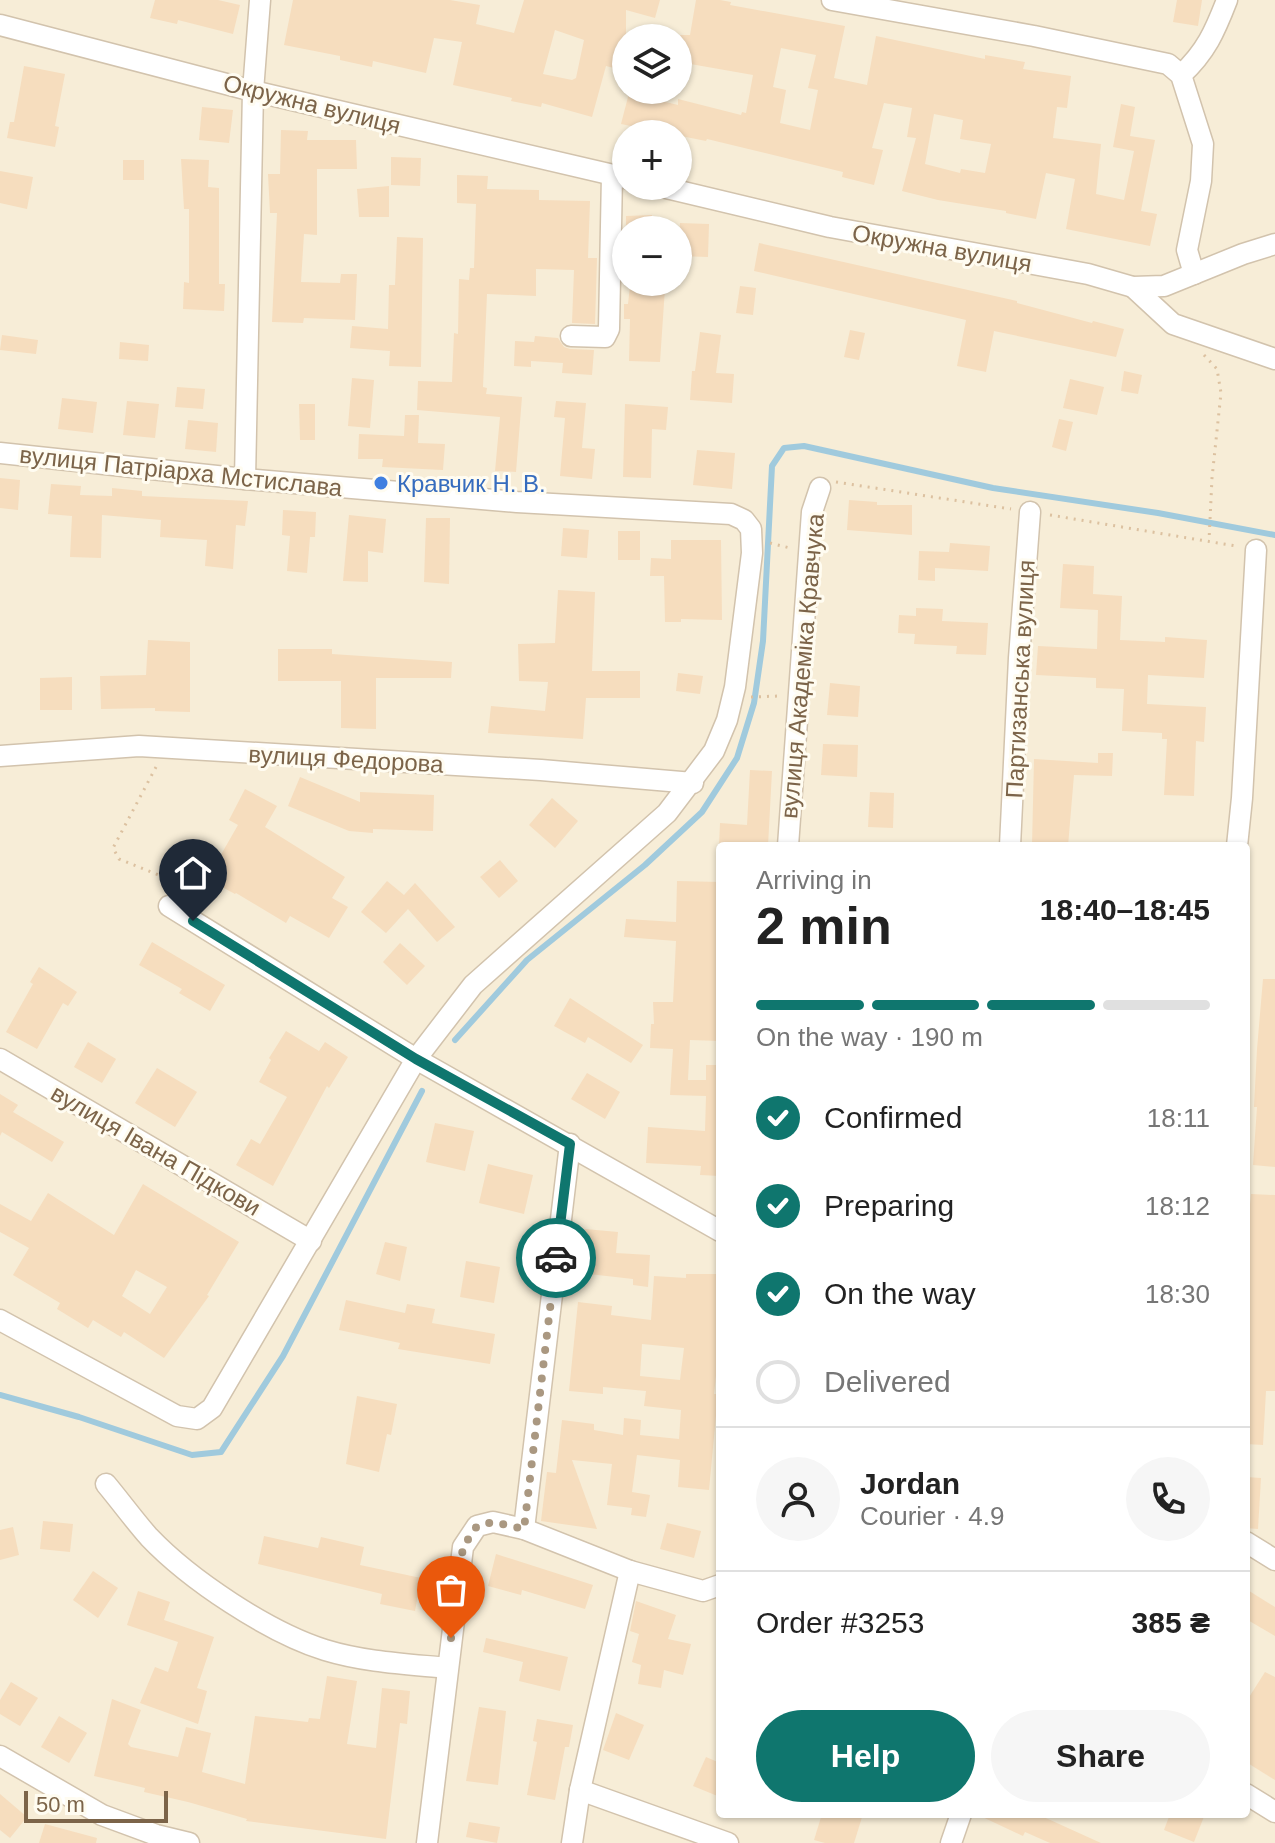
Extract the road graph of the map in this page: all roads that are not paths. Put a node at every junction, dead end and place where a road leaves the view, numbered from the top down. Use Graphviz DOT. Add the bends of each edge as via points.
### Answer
graph roads {
  1 [pos="260,0"];
  2 [pos="832,0"];
  3 [pos="1227,0"];
  4 [pos="0,25"];
  5 [pos="1181,75"];
  6 [pos="253,91"];
  7 [pos="612,175"];
  8 [pos="692,194"];
  9 [pos="617,200"];
  10 [pos="1275,244"];
  11 [pos="1194,274"];
  12 [pos="1133,287"];
  13 [pos="571,336"];
  14 [pos="1275,359"];
  15 [pos="0,453"];
  16 [pos="245,479"];
  17 [pos="820,488"];
  18 [pos="1030,512"];
  19 [pos="1256,550"];
  20 [pos="0,756"];
  21 [pos="693,783"];
  22 [pos="788,842"];
  23 [pos="1010,842"];
  24 [pos="1237,842"];
  25 [pos="169,906"];
  26 [pos="0,1059"];
  27 [pos="416,1059"];
  28 [pos="570,1144"];
  29 [pos="716,1229"];
  30 [pos="311,1241"];
  31 [pos="0,1320"];
  32 [pos="106,1484"];
  33 [pos="524,1529"];
  34 [pos="1250,1544"];
  35 [pos="1275,1560"];
  36 [pos="630,1571"];
  37 [pos="716,1587"];
  38 [pos="447,1668"];
  39 [pos="0,1756"];
  40 [pos="580,1790"];
  41 [pos="1250,1796"];
  42 [pos="1275,1812"];
  43 [pos="960,1818"];
  44 [pos="189,1843"];
  45 [pos="427,1843"];
  46 [pos="572,1843"];
  47 [pos="728,1843"];
  48 [pos="951,1843"];
  1 -- 6 [label="street"];
  2 -- 5 [label="street" via="1168,64"];
  3 -- 5 [label="street" via="1200,57"];
  4 -- 6 [label="street, Окружна вулиця"];
  5 -- 11 [label="street" via="1203,144 1187,250"];
  6 -- 7 [label="street, Окружна вулиця"];
  6 -- 16 [label="street"];
  8 -- 12 [label="street, Окружна вулиця"];
  9 -- 13 [label="street" via="609,329 605,337"];
  10 -- 11 [label="street, Окружна вулиця"];
  11 -- 12 [label="street, Окружна вулиця" via="1164,286"];
  12 -- 14 [label="street, Окружна вулиця" via="1173,324"];
  15 -- 16 [label="street, вулиця Патріарха Мстислава"];
  16 -- 21 [label="street, вулиця Патріарха Мстислава" via="731,514 744,520 751,529 752,553 735,687 714,751"];
  17 -- 22 [label="street, вулиця Академіка Кравчука" via="812,512"];
  18 -- 23 [label="street, Партизанська вулиця"];
  19 -- 24 [label="street"];
  20 -- 21 [label="street, вулиця Федорова" via="139,746"];
  21 -- 27 [label="street" via="639,839 473,985"];
  25 -- 27 [label="street"];
  26 -- 30 [label="street, вулиця Івана Підкови"];
  27 -- 28 [label="street"];
  27 -- 30 [label="street"];
  28 -- 29 [label="street"];
  28 -- 33 [label="street"];
  30 -- 31 [label="street" via="212,1408 197,1419 177,1416"];
  32 -- 38 [label="street" via="150,1538 194,1577 271,1626 323,1649 374,1661"];
  33 -- 36 [label="street"];
  33 -- 38 [label="street" via="493,1522 477,1526 463,1547"];
  34 -- 35 [label="street"];
  36 -- 37 [label="street" via="703,1591"];
  36 -- 40 [label="street"];
  38 -- 45 [label="street"];
  39 -- 44 [label="street" via="102,1815"];
  40 -- 46 [label="street"];
  40 -- 47 [label="street"];
  41 -- 42 [label="street"];
  43 -- 48 [label="street"];
}
